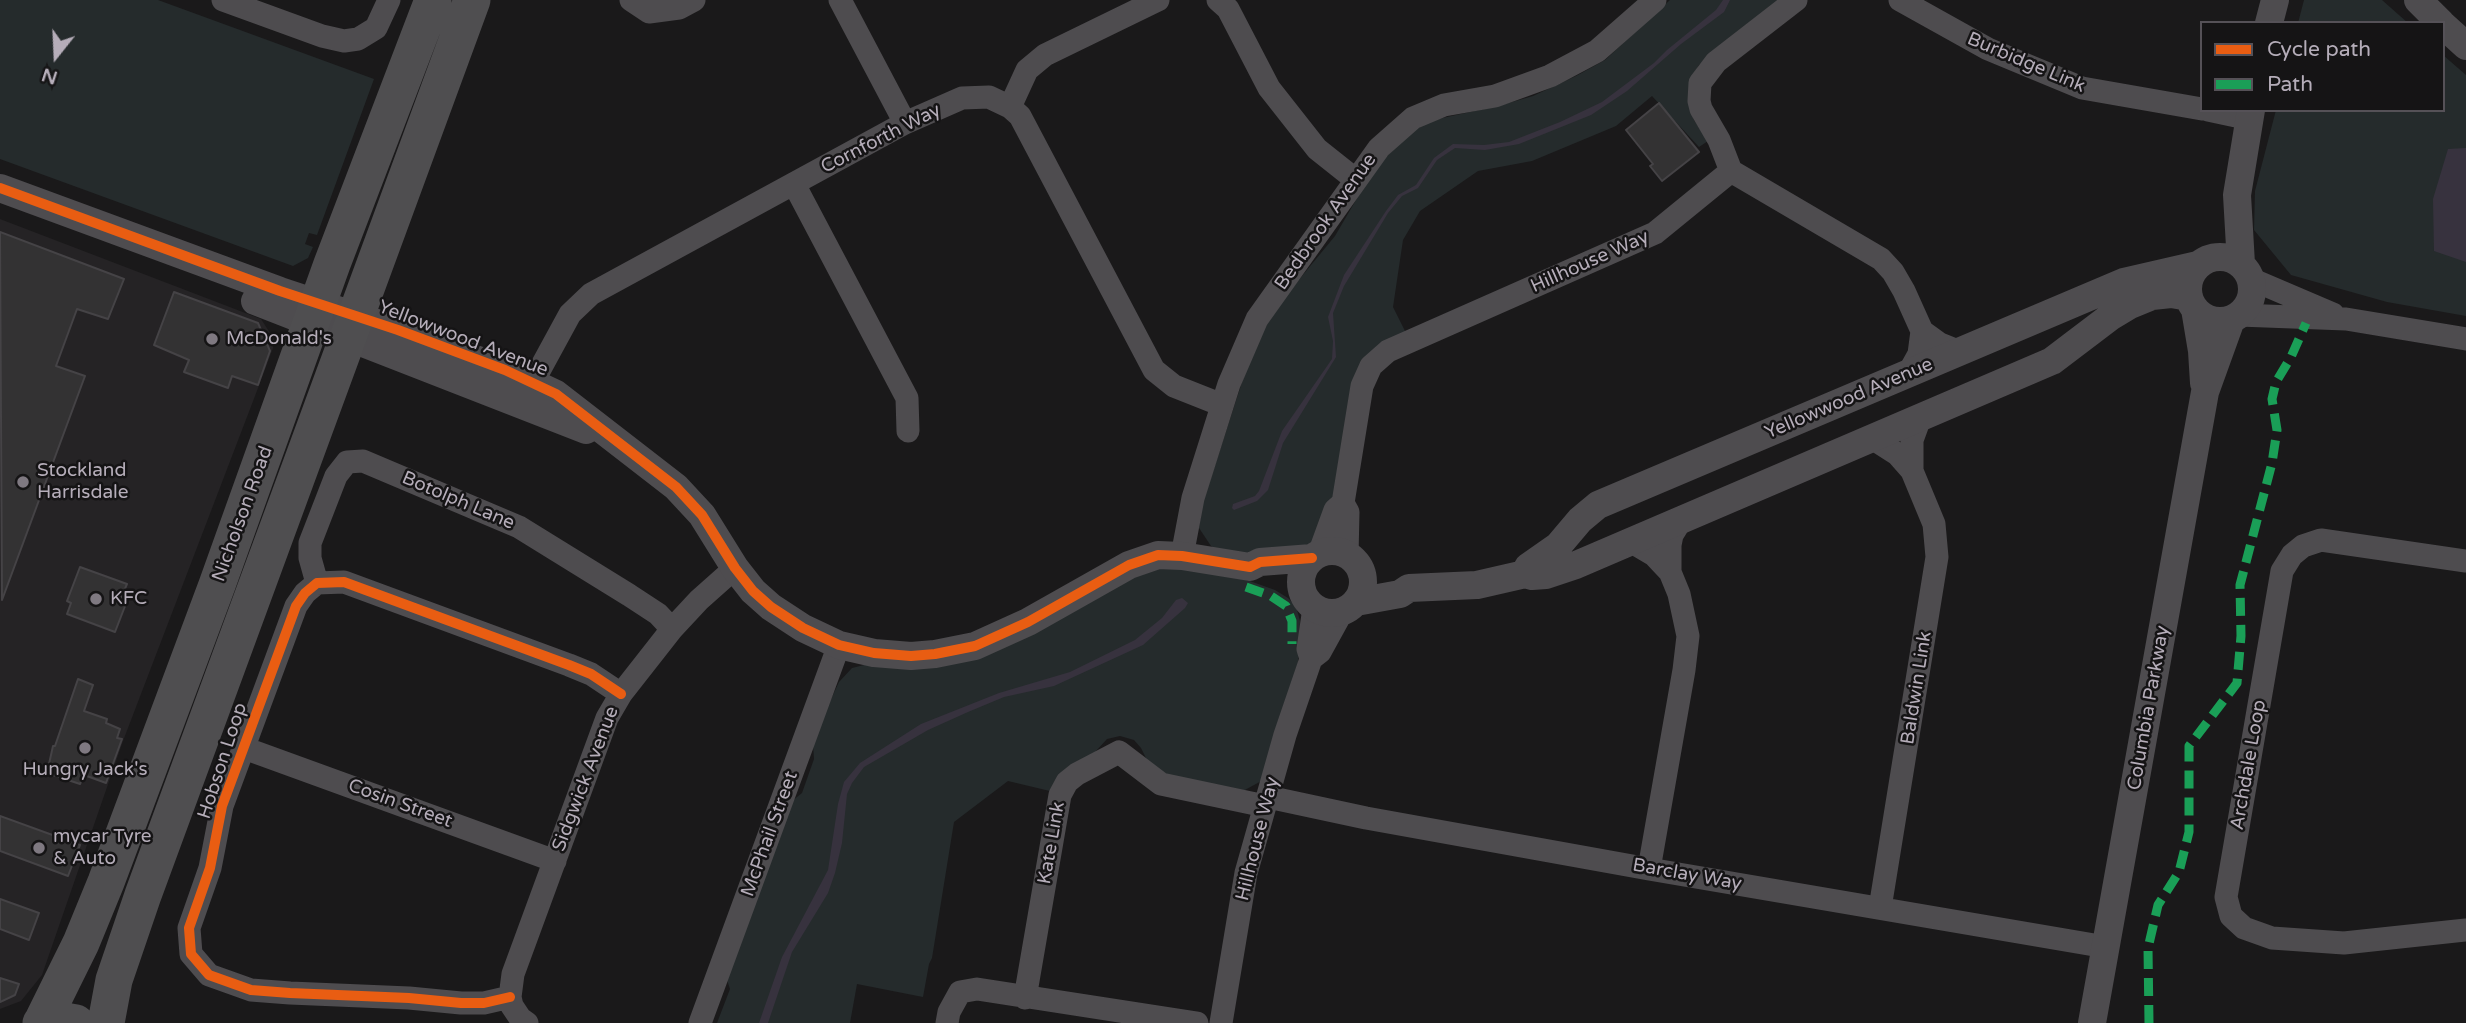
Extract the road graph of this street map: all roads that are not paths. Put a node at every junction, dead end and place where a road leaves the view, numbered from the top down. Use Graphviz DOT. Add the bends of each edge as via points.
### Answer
graph roads {
  1 [pos="223,0"];
  2 [pos="389,0"];
  3 [pos="433,0"];
  4 [pos="472,0"];
  5 [pos="631,0"];
  6 [pos="694,0"];
  7 [pos="840,0"];
  8 [pos="1158,0"];
  9 [pos="1218,0"];
  10 [pos="1654,0"];
  11 [pos="1796,0"];
  12 [pos="1900,0"];
  13 [pos="2264,0"];
  14 [pos="2275,0"];
  15 [pos="2418,0"];
  16 [pos="2263,21"];
  17 [pos="2270,21"];
  18 [pos="2439,21"];
  19 [pos="2445,27"];
  20 [pos="2466,46"];
  21 [pos="1010,107"];
  22 [pos="2200,109"];
  23 [pos="2230,112"];
  24 [pos="2251,114"];
  25 [pos="905,123"];
  26 [pos="1731,171"];
  27 [pos="1356,180"];
  28 [pos="794,184"];
  29 [pos="0,188"];
  30 [pos="2237,195"];
  31 [pos="0,205"];
  32 [pos="2203,262"];
  33 [pos="2246,271"];
  34 [pos="2192,303"];
  35 [pos="315,314"];
  36 [pos="2235,318"];
  37 [pos="2346,319"];
  38 [pos="351,327"];
  39 [pos="1922,331"];
  40 [pos="2466,339"];
  41 [pos="1960,352"];
  42 [pos="1908,374"];
  43 [pos="533,382"];
  44 [pos="2204,392"];
  45 [pos="1222,405"];
  46 [pos="1920,418"];
  47 [pos="1798,421"];
  48 [pos="908,430"];
  49 [pos="1872,438"];
  50 [pos="614,441"];
  51 [pos="1816,463"];
  52 [pos="1912,471"];
  53 [pos="1343,503"];
  54 [pos="1680,522"];
  55 [pos="1632,542"];
  56 [pos="1182,556"];
  57 [pos="1316,556"];
  58 [pos="2466,561"];
  59 [pos="1354,564"];
  60 [pos="1250,567"];
  61 [pos="735,568"];
  62 [pos="1670,572"];
  63 [pos="1525,574"];
  64 [pos="317,583"];
  65 [pos="1409,588"];
  66 [pos="1308,600"];
  67 [pos="1349,607"];
  68 [pos="672,629"];
  69 [pos="839,645"];
  70 [pos="1311,659"];
  71 [pos="621,694"];
  72 [pos="244,748"];
  73 [pos="1267,801"];
  74 [pos="555,861"];
  75 [pos="1649,869"];
  76 [pos="1880,908"];
  77 [pos="2466,930"];
  78 [pos="2106,947"];
  79 [pos="510,997"];
  80 [pos="1026,998"];
  81 [pos="41,1023"];
  82 [pos="76,1023"];
  83 [pos="106,1023"];
  84 [pos="527,1023"];
  85 [pos="700,1023"];
  86 [pos="947,1023"];
  87 [pos="1197,1023"];
  88 [pos="1221,1023"];
  89 [pos="2092,1023"];
  1 -- 2 [label="street" via="344,41 358,39 376,27"];
  3 -- 35 [label="main road, Nicholson Road"];
  4 -- 38 [label="main road, Nicholson Road"];
  5 -- 6 [label="street" via="649,12 679,8"];
  7 -- 25 [label="street"];
  8 -- 21 [label="street" via="1045,55 1027,71"];
  9 -- 27 [label="street" via="1228,9 1269,88 1317,149"];
  10 -- 27 [label="street, Bedbrook Avenue" via="1597,51 1550,76 1413,118 1379,148"];
  11 -- 26 [label="street" via="1716,62 1700,83 1701,110"];
  12 -- 22 [label="street, Burbidge Link" via="1988,49 2082,88"];
  13 -- 16 [label="street"];
  14 -- 17 [label="street"];
  15 -- 18 [label="street"];
  19 -- 20 [label="street"];
  21 -- 25 [label="street, Cornforth Way" via="989,97 962,98"];
  21 -- 45 [label="street" via="1020,116 1154,370 1174,386"];
  23 -- 24 [label="street"];
  24 -- 30 [label="street"];
  25 -- 28 [label="street, Cornforth Way"];
  26 -- 39 [label="street" via="1881,259 1904,291"];
  26 -- 53 [label="street, Hillhouse Way" via="1655,233 1388,351 1371,366 1362,386"];
  27 -- 45 [label="street, Bedbrook Avenue" via="1257,319"];
  28 -- 43 [label="street, Cornforth Way" via="591,294 570,314"];
  28 -- 48 [label="street" via="906,398"];
  29 -- 35 [label="street, Yellowwood Avenue"];
  30 -- 32 [label="street"];
  30 -- 33 [label="street"];
  31 -- 35 [label="street, Yellowwood Avenue"];
  32 -- 33 [label="street" via="2231,258"];
  32 -- 34 [label="street" via="2188,285"];
  32 -- 41 [label="street, Yellowwood Avenue" via="2124,282"];
  33 -- 36 [label="street" via="2253,293"];
  33 -- 37 [label="street"];
  34 -- 36 [label="street" via="2205,317 2218,321"];
  34 -- 44 [label="street, Columbia Parkway"];
  34 -- 46 [label="street, Yellowwood Avenue" via="2171,294 2130,305 2052,361"];
  35 -- 38 [label="street, Yellowwood Avenue"];
  35 -- 81 [label="main road, Nicholson Road" via="106,882"];
  36 -- 37 [label="street"];
  36 -- 44 [label="street, Columbia Parkway"];
  37 -- 40 [label="street"];
  38 -- 43 [label="street, Yellowwood Avenue" via="482,361"];
  38 -- 50 [label="street, Yellowwood Avenue"];
  38 -- 83 [label="main road, Nicholson Road" via="119,962"];
  39 -- 41 [label="street"];
  39 -- 42 [label="street" via="1919,354"];
  41 -- 42 [label="street, Yellowwood Avenue"];
  42 -- 47 [label="street, Yellowwood Avenue"];
  43 -- 50 [label="street, Yellowwood Avenue"];
  44 -- 78 [label="street, Columbia Parkway"];
  45 -- 56 [label="street, Bedbrook Avenue" via="1193,498"];
  46 -- 49 [label="street, Yellowwood Avenue"];
  46 -- 52 [label="street, Baldwin Link" via="1912,440"];
  47 -- 51 [label="street"];
  47 -- 63 [label="street, Yellowwood Avenue" via="1598,505"];
  49 -- 51 [label="street, Yellowwood Avenue"];
  49 -- 52 [label="street, Baldwin Link"];
  50 -- 61 [label="street, Yellowwood Avenue" via="676,486 702,515"];
  51 -- 54 [label="street, Yellowwood Avenue"];
  52 -- 76 [label="street, Baldwin Link" via="1934,524 1937,557"];
  53 -- 57 [label="street, Hillhouse Way" via="1335,510"];
  53 -- 59 [label="street, Hillhouse Way"];
  54 -- 55 [label="street, Yellowwood Avenue"];
  54 -- 62 [label="street" via="1672,535"];
  55 -- 62 [label="street"];
  55 -- 63 [label="street, Yellowwood Avenue" via="1557,572"];
  56 -- 60 [label="street, Yellowwood Avenue"];
  56 -- 69 [label="street, Yellowwood Avenue" via="1142,559 975,646 911,656"];
  57 -- 59 [label="street" via="1336,552"];
  57 -- 60 [label="street, Yellowwood Avenue"];
  57 -- 66 [label="street" via="1302,572"];
  58 -- 77 [label="street, Archdale Loop" via="2321,540 2292,555 2283,570 2226,897 2231,916 2244,928 2272,938 2344,943"];
  59 -- 65 [label="street, Yellowwood Avenue" via="1376,579 1399,581"];
  59 -- 67 [label="street" via="1363,585"];
  60 -- 66 [label="street, Yellowwood Avenue" via="1258,575 1282,580"];
  61 -- 68 [label="street, Sidgwick Avenue"];
  61 -- 69 [label="street, Yellowwood Avenue" via="771,607"];
  62 -- 75 [label="street" via="1685,616 1687,649"];
  63 -- 65 [label="street, Yellowwood Avenue" via="1468,586"];
  64 -- 68 [label="street, Botolph Lane" via="310,558 314,532 336,476 346,462 363,461 519,527 658,614"];
  64 -- 71 [label="street" via="357,586 569,665"];
  64 -- 72 [label="street, Hobson Loop" via="296,606"];
  65 -- 67 [label="street, Yellowwood Avenue"];
  66 -- 67 [label="street" via="1333,614"];
  66 -- 70 [label="street, Hillhouse Way"];
  67 -- 70 [label="street, Hillhouse Way"];
  68 -- 71 [label="street, Sidgwick Avenue"];
  69 -- 85 [label="street, McPhail Street"];
  70 -- 73 [label="street, Hillhouse Way"];
  71 -- 74 [label="street, Sidgwick Avenue" via="607,718"];
  72 -- 74 [label="street, Cosin Street"];
  72 -- 79 [label="street, Hobson Loop" via="222,806 210,868 189,928 191,954 209,975 251,990 290,993 461,1003"];
  73 -- 75 [label="street, Barclay Way"];
  73 -- 80 [label="street, Kate Link" via="1161,784 1119,752 1067,782 1060,795"];
  73 -- 88 [label="street, Hillhouse Way" via="1246,873"];
  74 -- 79 [label="street, Sidgwick Avenue" via="513,974"];
  75 -- 76 [label="street, Barclay Way"];
  76 -- 78 [label="street, Barclay Way"];
  78 -- 89 [label="street, Columbia Parkway"];
  79 -- 84 [label="street"];
  80 -- 86 [label="street" via="977,989 960,992"];
  80 -- 87 [label="street"];
  81 -- 82 [label="main road, Nicholson Road"];
}
